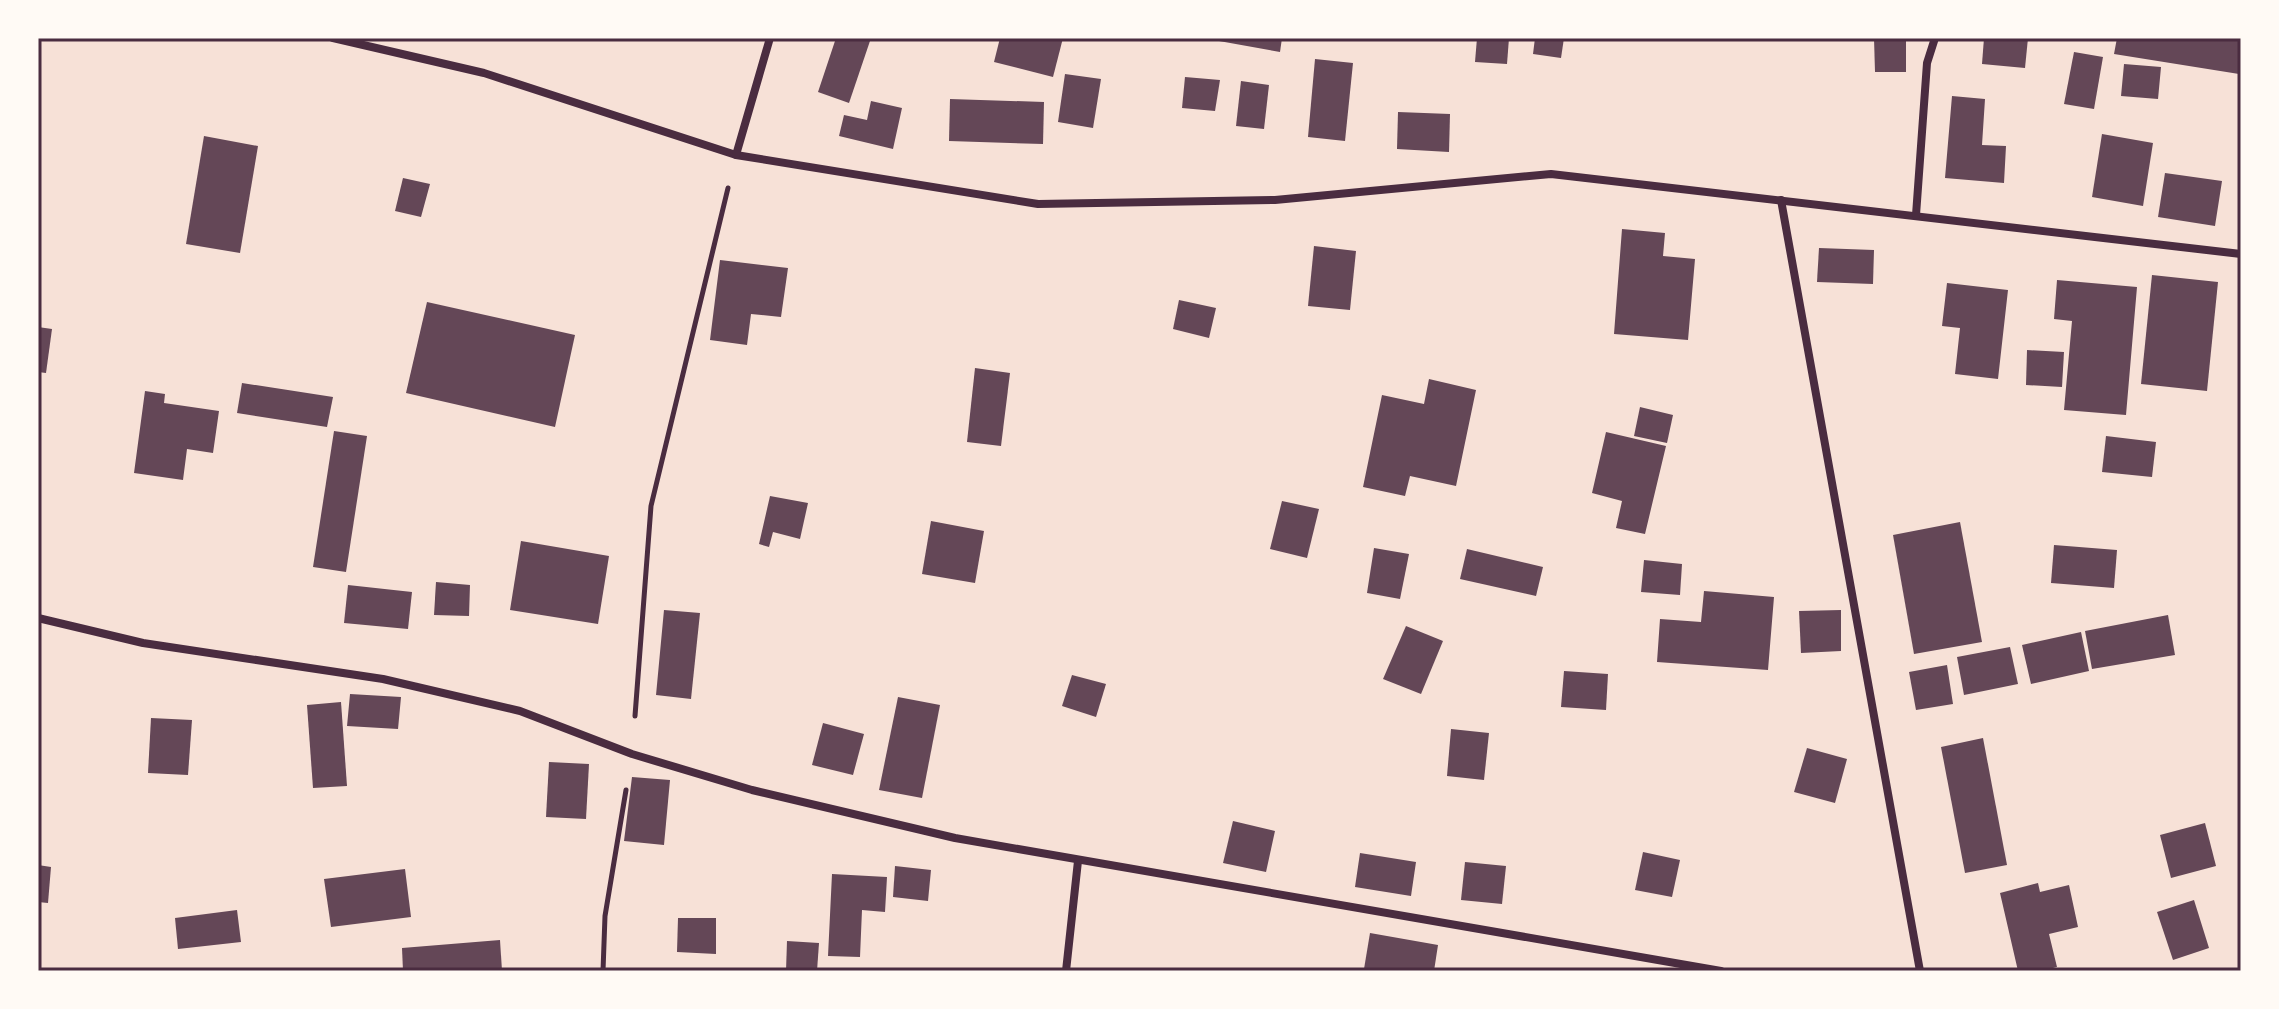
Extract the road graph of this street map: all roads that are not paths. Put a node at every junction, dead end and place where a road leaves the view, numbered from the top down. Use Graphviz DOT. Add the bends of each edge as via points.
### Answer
graph roads {
  1 [pos="333,38"];
  2 [pos="770,38"];
  3 [pos="1935,38"];
  4 [pos="736,155"];
  5 [pos="1781,200"];
  6 [pos="1916,215"];
  7 [pos="2241,254"];
  8 [pos="38,618"];
  9 [pos="1078,861"];
  10 [pos="1066,971"];
  11 [pos="1721,971"];
  12 [pos="1920,971"];
  1 -- 4 [label="street" via="484,73"];
  2 -- 4 [label="street"];
  3 -- 6 [label="street" via="1927,63"];
  4 -- 5 [label="street" via="1038,204 1275,200 1551,174"];
  5 -- 6 [label="street"];
  5 -- 12 [label="street"];
  6 -- 7 [label="street"];
  8 -- 9 [label="street" via="143,643 383,679 520,711 632,754 752,790"];
  9 -- 10 [label="street"];
  9 -- 11 [label="street"];
}
